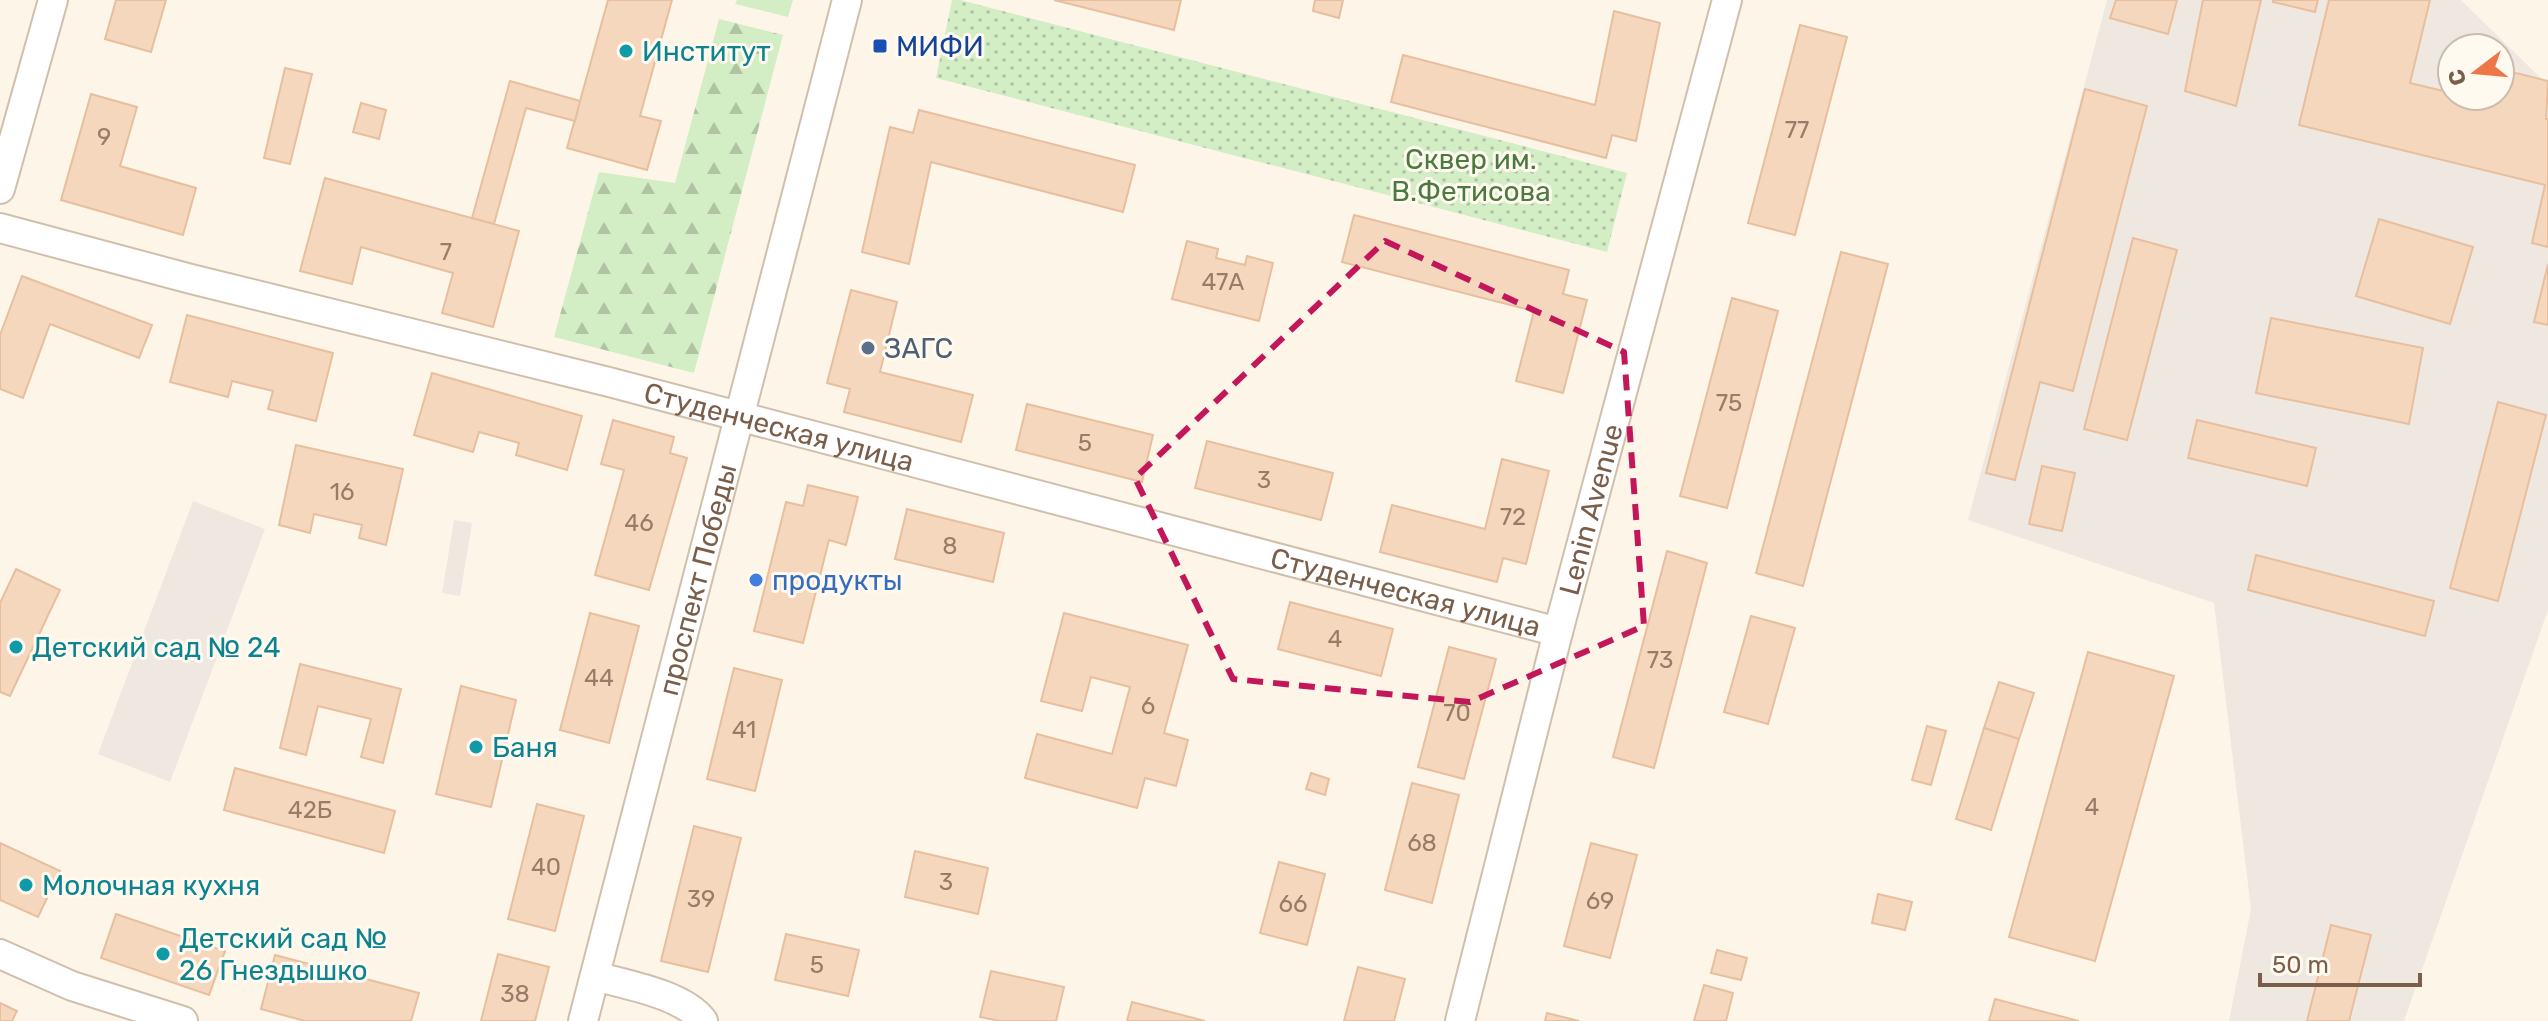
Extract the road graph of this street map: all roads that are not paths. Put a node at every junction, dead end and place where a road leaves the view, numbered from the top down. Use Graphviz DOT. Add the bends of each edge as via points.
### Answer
graph roads {
  1 [pos="53,0"];
  2 [pos="847,0"];
  3 [pos="1727,0"];
  4 [pos="0,189"];
  5 [pos="0,228"];
  6 [pos="740,417"];
  7 [pos="1558,632"];
  8 [pos="0,954"];
  9 [pos="595,976"];
  10 [pos="183,1021"];
  11 [pos="583,1021"];
  12 [pos="703,1021"];
  13 [pos="1460,1021"];
  1 -- 4 [label="street"];
  2 -- 6 [label="street, проспект Победы"];
  3 -- 7 [label="street, Lenin Avenue"];
  5 -- 6 [label="street, Студенческая улица"];
  6 -- 7 [label="street, Студенческая улица"];
  6 -- 9 [label="street, проспект Победы"];
  7 -- 13 [label="street, Lenin Avenue"];
  8 -- 10 [label="street" via="72,986"];
  9 -- 11 [label="street, проспект Победы"];
  9 -- 12 [label="street" via="681,1003"];
}
